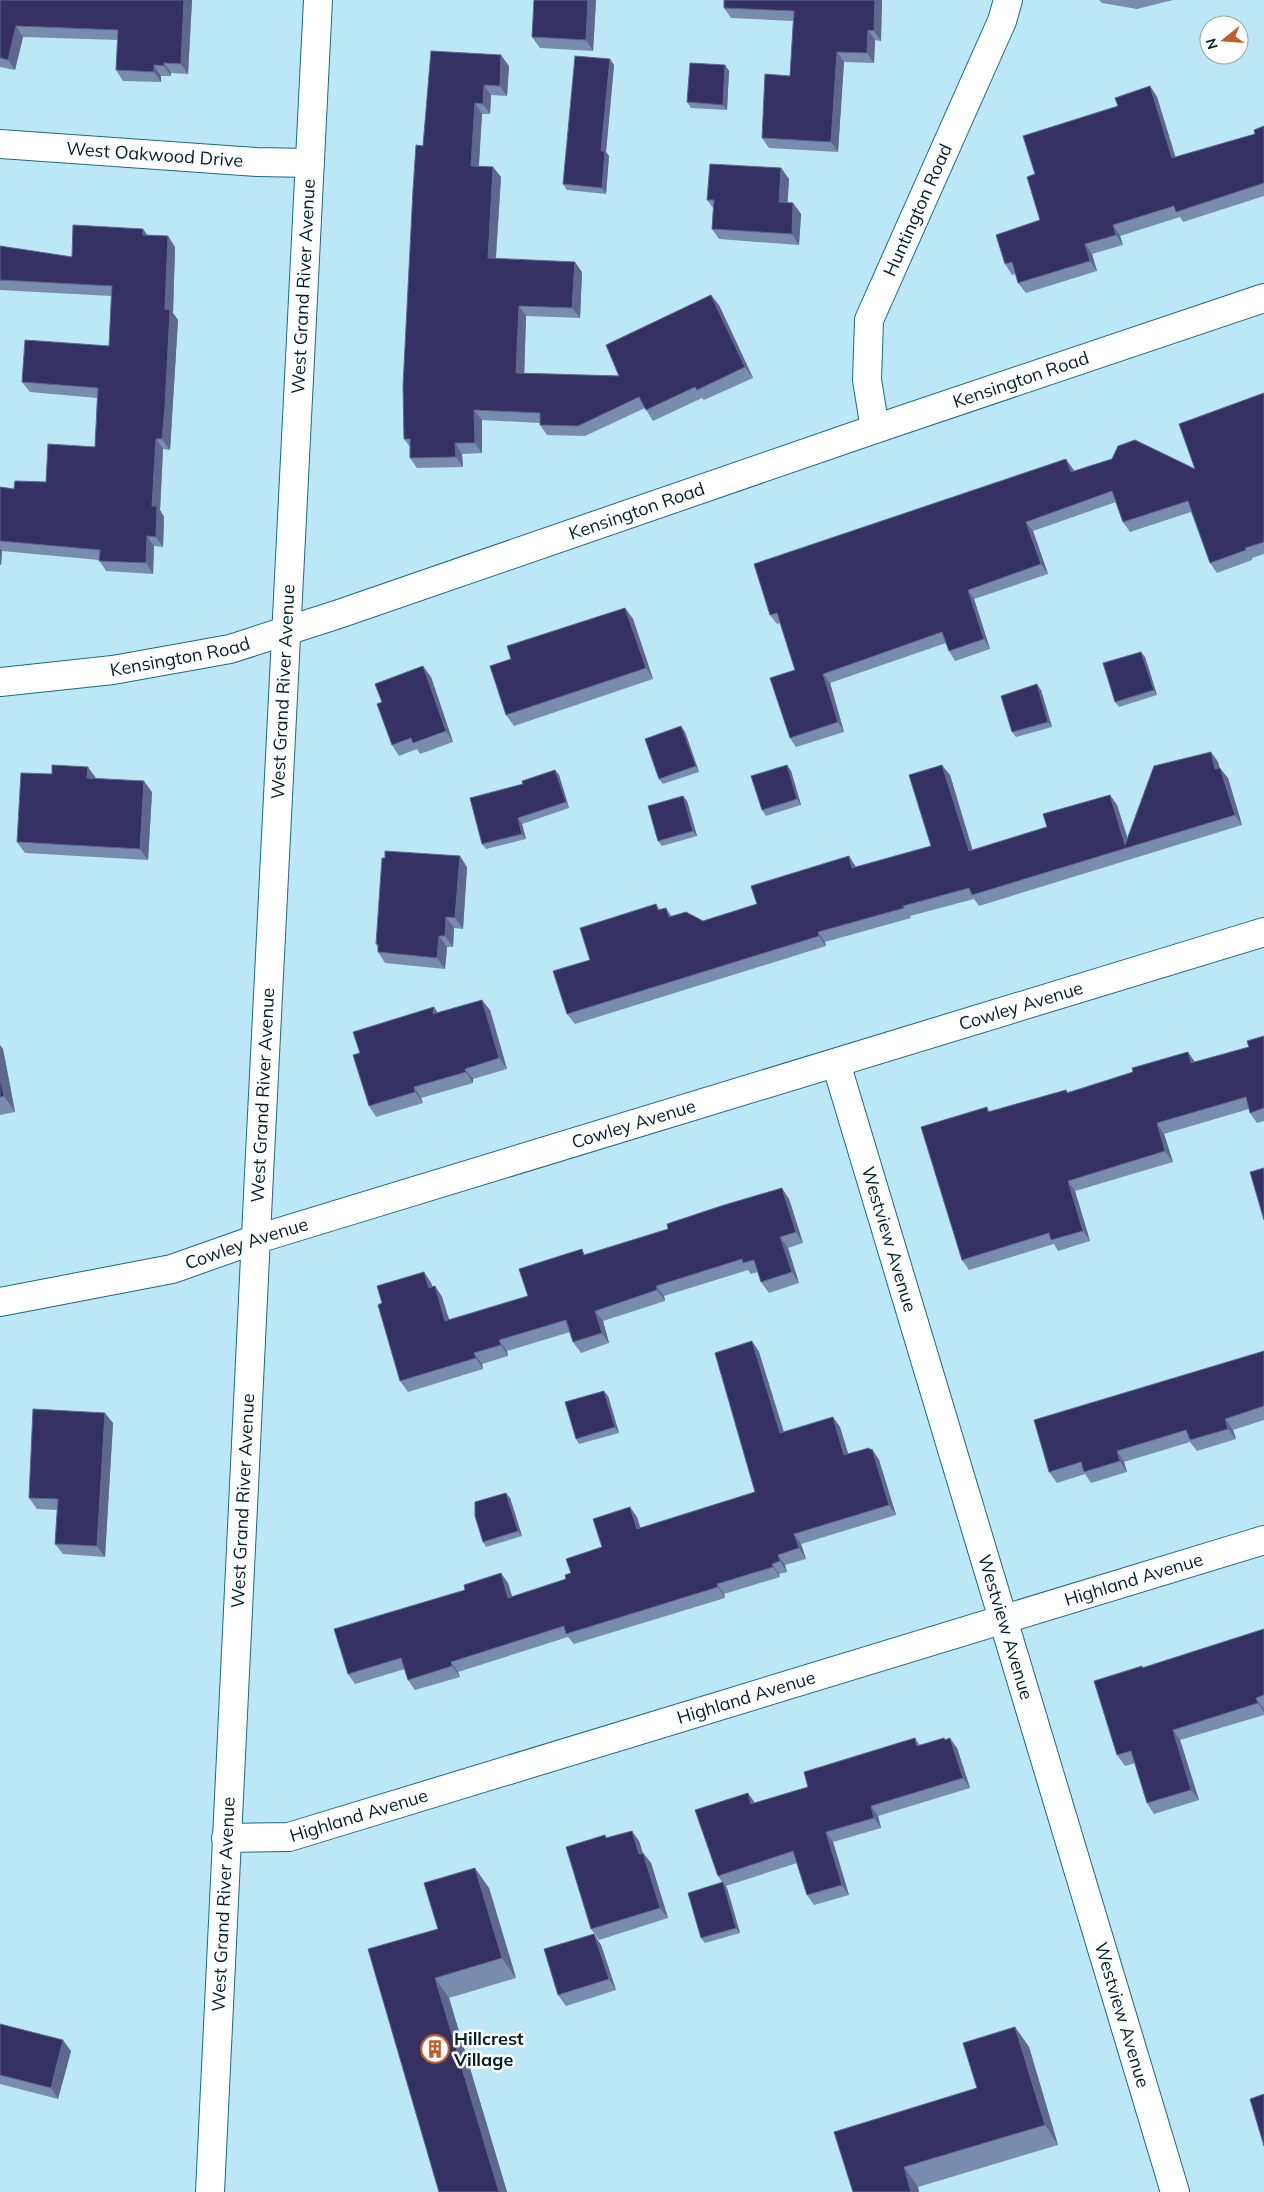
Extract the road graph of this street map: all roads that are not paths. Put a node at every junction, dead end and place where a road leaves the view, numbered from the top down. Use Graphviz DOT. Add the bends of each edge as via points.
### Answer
graph roads {
  1 [pos="318,0"];
  2 [pos="1008,0"];
  3 [pos="0,144"];
  4 [pos="310,163"];
  5 [pos="1264,298"];
  6 [pos="876,429"];
  7 [pos="286,631"];
  8 [pos="0,682"];
  9 [pos="1264,932"];
  10 [pos="836,1063"];
  11 [pos="257,1239"];
  12 [pos="0,1302"];
  13 [pos="1264,1540"];
  14 [pos="1004,1620"];
  15 [pos="226,1838"];
  16 [pos="210,2192"];
  17 [pos="1175,2192"];
  1 -- 4 [label="street, West Grand River Avenue"];
  2 -- 6 [label="street, Huntington Road" via="1002,21 869,320 867,380"];
  3 -- 4 [label="street, West Oakwood Drive"];
  4 -- 7 [label="street, West Grand River Avenue"];
  5 -- 6 [label="street, Kensington Road"];
  6 -- 7 [label="street, Kensington Road"];
  7 -- 8 [label="street, Kensington Road" via="196,656 113,670"];
  7 -- 11 [label="street, West Grand River Avenue"];
  9 -- 10 [label="street, Cowley Avenue"];
  10 -- 11 [label="street, Cowley Avenue"];
  10 -- 14 [label="street, Westview Avenue"];
  11 -- 12 [label="street, Cowley Avenue" via="172,1269"];
  11 -- 15 [label="street, West Grand River Avenue"];
  13 -- 14 [label="street, Highland Avenue"];
  14 -- 15 [label="street, Highland Avenue" via="289,1837"];
  14 -- 17 [label="street, Westview Avenue"];
  15 -- 16 [label="street, West Grand River Avenue"];
}
